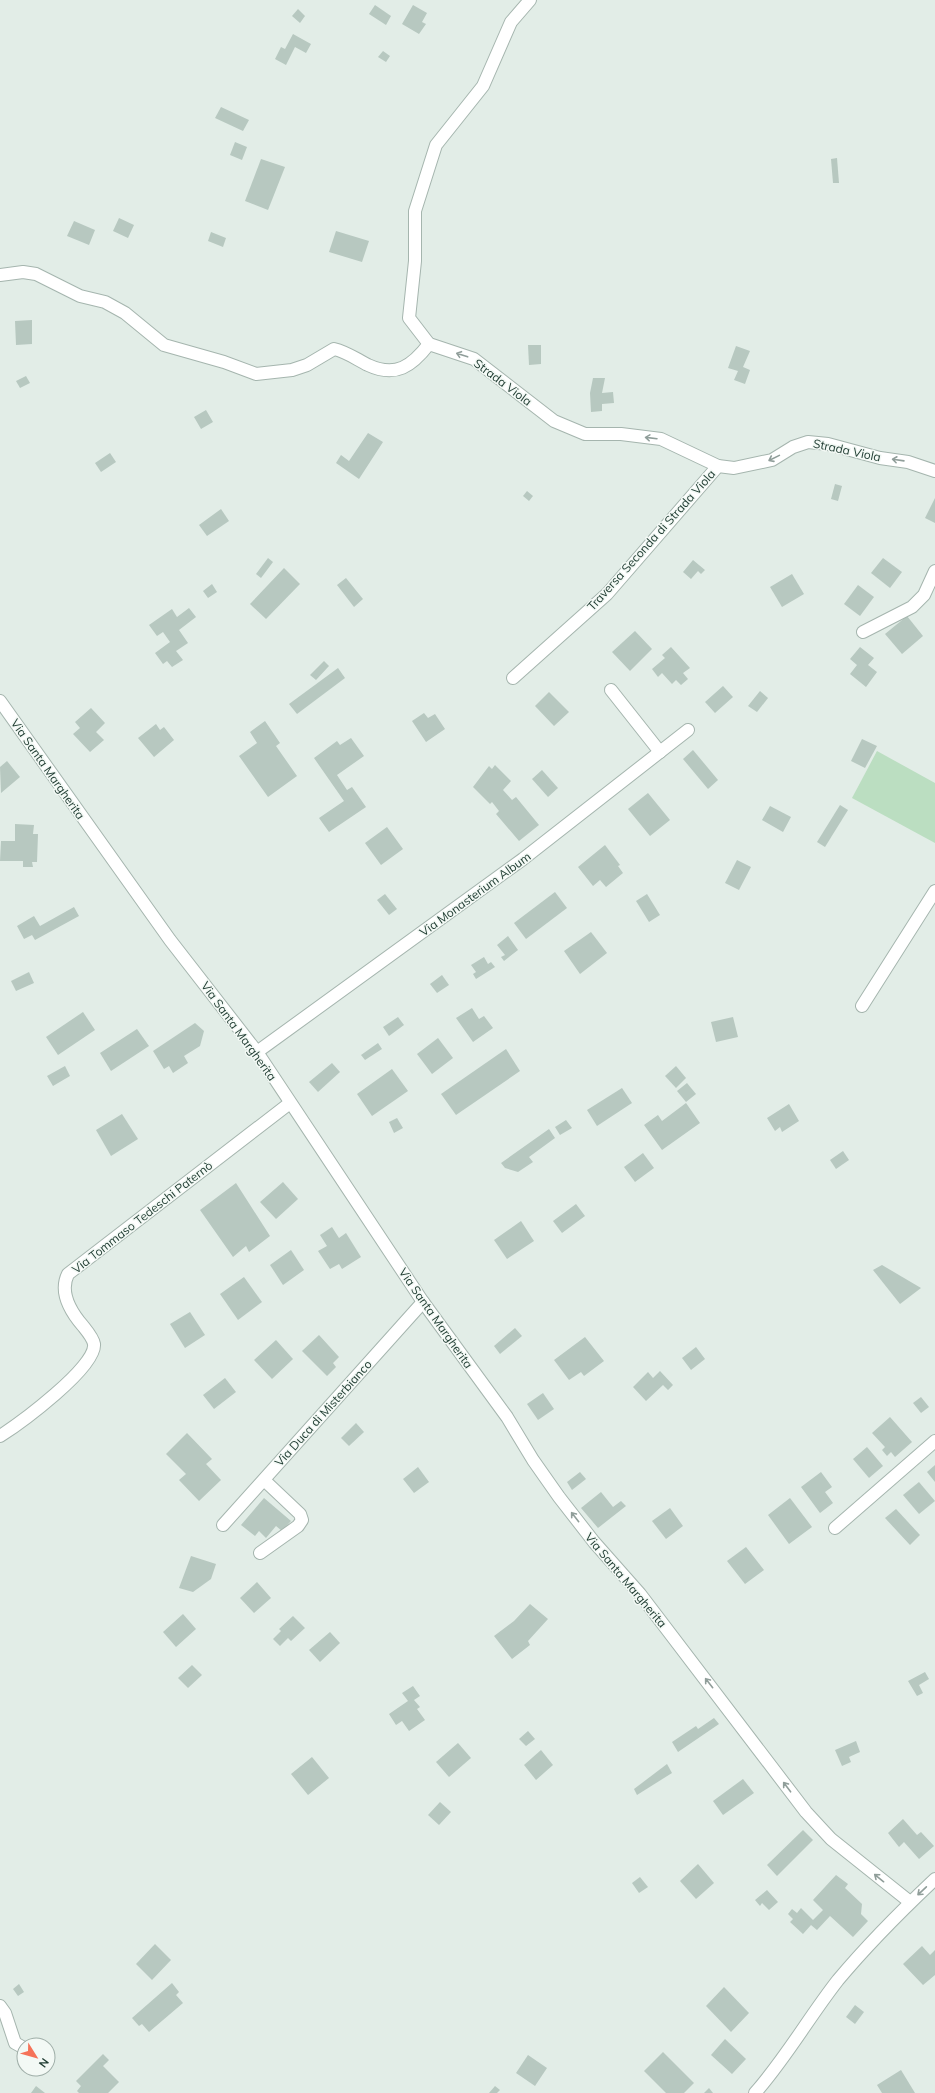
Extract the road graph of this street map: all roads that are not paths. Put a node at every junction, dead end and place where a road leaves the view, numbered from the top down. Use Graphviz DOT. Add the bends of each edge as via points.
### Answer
graph roads {
  1 [pos="530,0"];
  2 [pos="0,275"];
  3 [pos="428,344"];
  4 [pos="718,466"];
  5 [pos="935,471"];
  6 [pos="935,571"];
  7 [pos="863,632"];
  8 [pos="513,678"];
  9 [pos="611,690"];
  10 [pos="0,701"];
  11 [pos="688,730"];
  12 [pos="660,752"];
  13 [pos="935,891"];
  14 [pos="862,1006"];
  15 [pos="257,1052"];
  16 [pos="290,1103"];
  17 [pos="423,1302"];
  18 [pos="0,1436"];
  19 [pos="935,1440"];
  20 [pos="264,1480"];
  21 [pos="223,1525"];
  22 [pos="835,1528"];
  23 [pos="260,1553"];
  24 [pos="935,1879"];
  25 [pos="910,1902"];
  26 [pos="0,2006"];
  27 [pos="16,2044"];
  28 [pos="755,2093"];
  1 -- 3 [label="street" via="511,22 482,86 436,144 415,211 415,261 409,318"];
  2 -- 3 [label="street" via="23,272 36,274 80,296 105,302 125,313 164,345 256,374 292,370 307,365 334,349 384,370 405,368 416,361"];
  4 -- 3 [label="street, Strada Viola, one-way" via="661,439 621,434 585,434 554,421 474,359"];
  5 -- 4 [label="street, Strada Viola, one-way" via="908,462 808,442 793,447 772,460 734,468"];
  4 -- 8 [label="street, Traversa Seconda di Strada Viola" via="607,594"];
  6 -- 7 [label="street" via="924,595 912,606"];
  9 -- 12 [label="street"];
  10 -- 15 [label="street, Via Santa Margherita" via="170,940"];
  11 -- 12 [label="street, Via Monasterium Album"];
  12 -- 15 [label="street, Via Monasterium Album" via="523,859"];
  13 -- 14 [label="street"];
  15 -- 16 [label="street, Via Santa Margherita"];
  16 -- 17 [label="street, Via Santa Margherita"];
  16 -- 18 [label="street, Via Tommaso Tedeschi Paternò" via="68,1274 64,1282 65,1293 75,1316 94,1344 93,1351 82,1369 63,1387"];
  17 -- 20 [label="street, Via Duca di Misterbianco"];
  25 -- 17 [label="street, Via Santa Margherita, one-way" via="831,1839 806,1812 640,1594 559,1497 507,1417"];
  19 -- 22 [label="street"];
  20 -- 21 [label="street, Via Duca di Misterbianco"];
  20 -- 23 [label="street" via="300,1514 302,1520 298,1526"];
  24 -- 25 [label="street, one-way"];
  25 -- 28 [label="street" via="838,1981"];
  26 -- 27 [label="street"];
}
